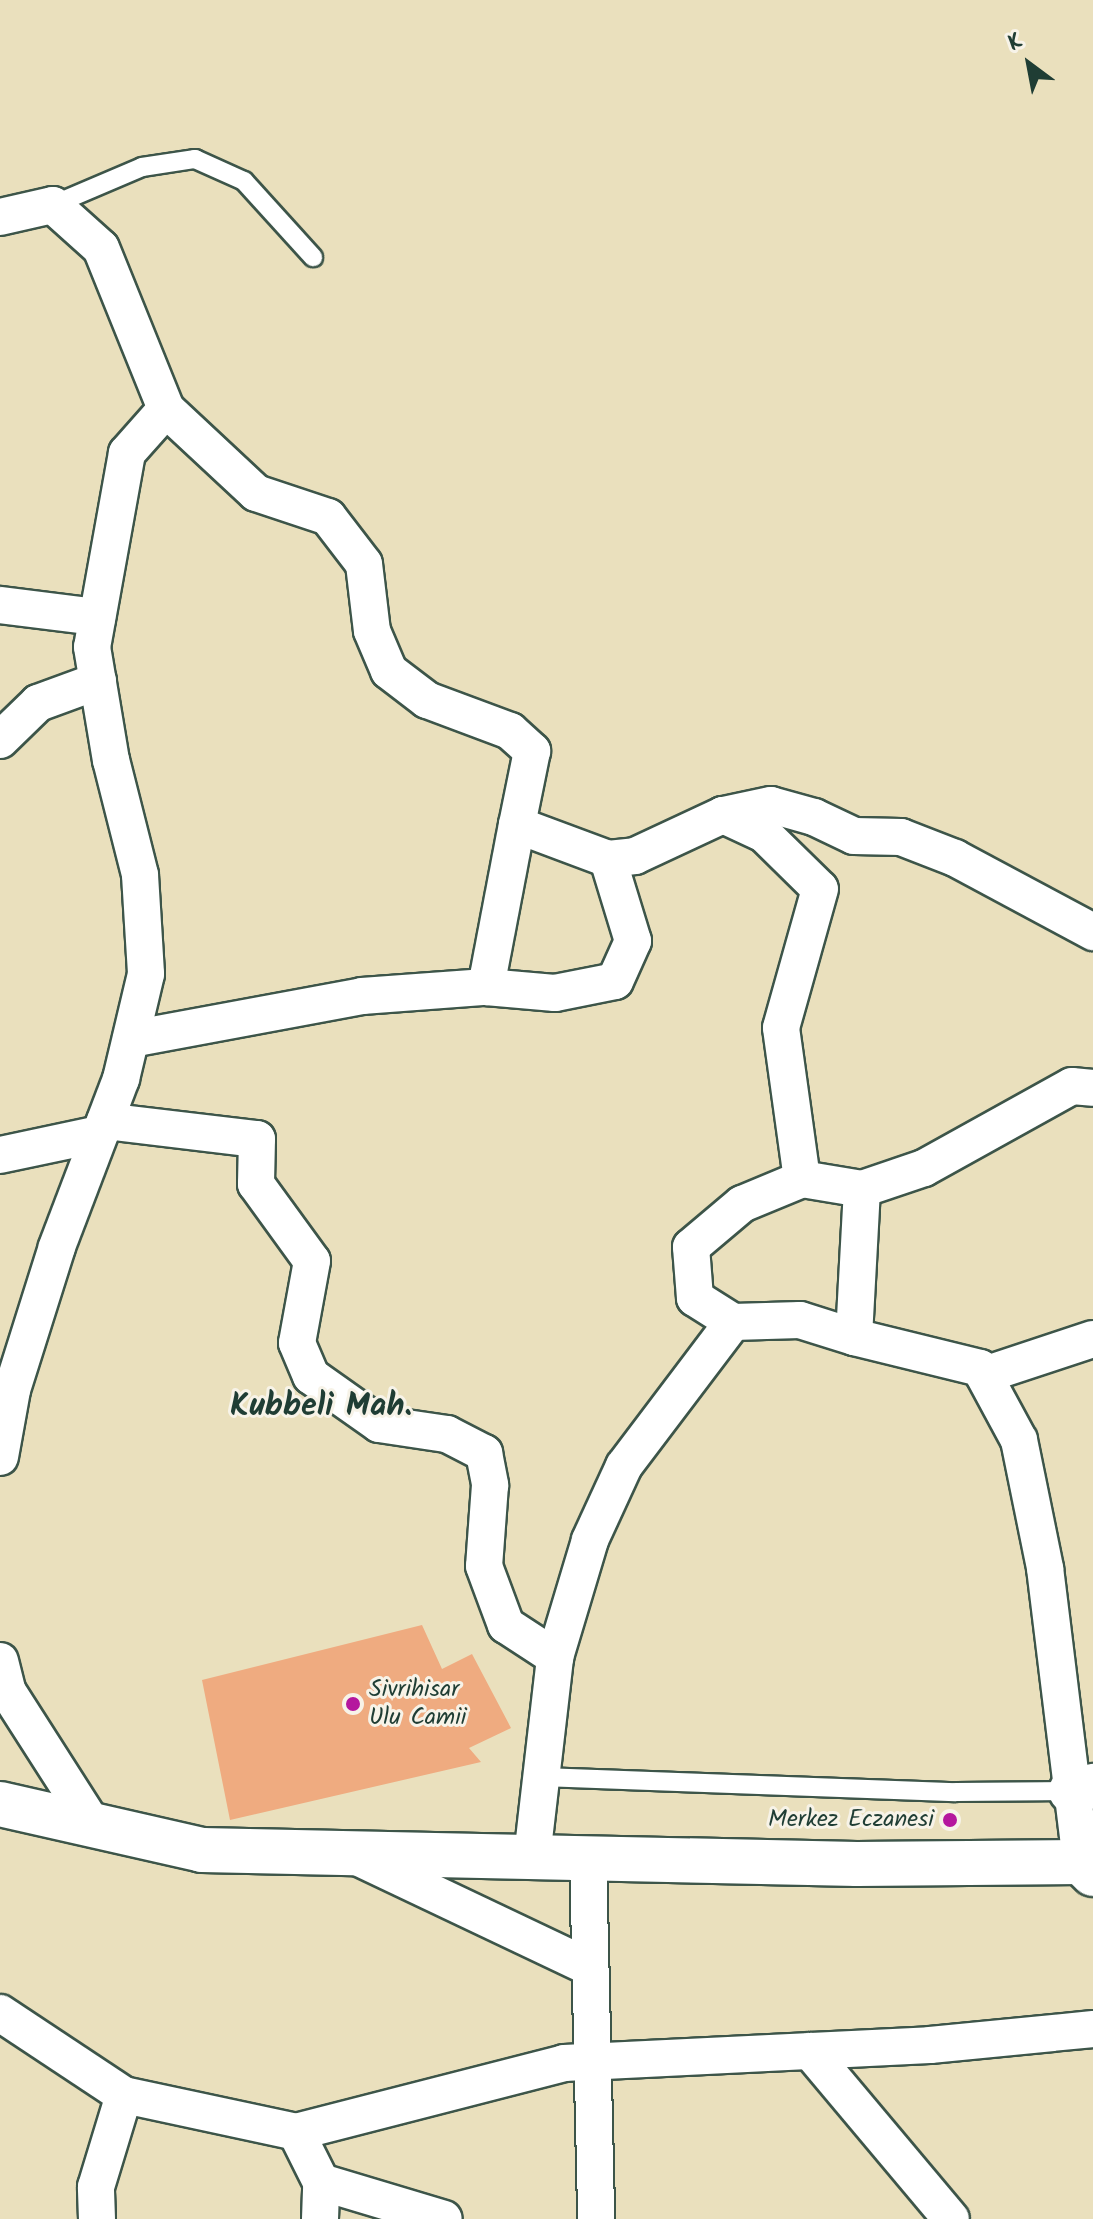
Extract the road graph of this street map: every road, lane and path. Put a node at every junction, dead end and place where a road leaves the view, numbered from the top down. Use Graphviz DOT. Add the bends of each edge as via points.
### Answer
graph roads {
  1 [pos="53,205"];
  2 [pos="0,217"];
  3 [pos="313,257"];
  4 [pos="166,409"];
  5 [pos="0,605"];
  6 [pos="97,617"];
  7 [pos="98,681"];
  8 [pos="0,740"];
  9 [pos="723,815"];
  10 [pos="517,825"];
  11 [pos="608,859"];
  12 [pos="1093,932"];
  13 [pos="486,987"];
  14 [pos="131,1039"];
  15 [pos="1093,1088"];
  16 [pos="103,1128"];
  17 [pos="0,1155"];
  18 [pos="802,1179"];
  19 [pos="862,1189"];
  20 [pos="733,1322"];
  21 [pos="854,1337"];
  22 [pos="1093,1339"];
  23 [pos="984,1375"];
  24 [pos="0,1457"];
  25 [pos="555,1657"];
  26 [pos="0,1661"];
  27 [pos="542,1777"];
  28 [pos="1082,1788"];
  29 [pos="0,1804"];
  30 [pos="93,1825"];
  31 [pos="349,1853"];
  32 [pos="532,1857"];
  33 [pos="588,1858"];
  34 [pos="1087,1868"];
  35 [pos="589,1967"];
  36 [pos="0,2013"];
  37 [pos="1093,2029"];
  38 [pos="810,2051"];
  39 [pos="590,2061"];
  40 [pos="124,2095"];
  41 [pos="296,2132"];
  42 [pos="321,2182"];
  43 [pos="97,2219"];
  44 [pos="320,2219"];
  45 [pos="444,2219"];
  46 [pos="596,2219"];
  47 [pos="951,2219"];
  1 -- 2 [label="street"];
  1 -- 3 [label="lane" via="142,167 195,159 244,181"];
  1 -- 4 [label="street" via="101,248"];
  4 -- 6 [label="street" via="127,453"];
  4 -- 10 [label="street" via="256,493 328,517 364,564 372,631 389,671 427,700 510,731 532,751"];
  5 -- 6 [label="street"];
  6 -- 7 [label="street" via="92,647"];
  7 -- 8 [label="street" via="38,703"];
  7 -- 14 [label="street" via="140,875 146,974"];
  9 -- 11 [label="street" via="635,856"];
  9 -- 12 [label="street" via="771,805 854,836 901,837 955,858"];
  9 -- 18 [label="street" via="764,834 820,889 781,1028"];
  10 -- 11 [label="street"];
  10 -- 13 [label="street"];
  11 -- 13 [label="street" via="633,941 615,981 555,993"];
  13 -- 14 [label="street" via="362,996"];
  14 -- 16 [label="street"];
  15 -- 19 [label="street" via="1072,1086 924,1168"];
  16 -- 17 [label="street"];
  16 -- 24 [label="street" via="12,1390"];
  16 -- 25 [label="street" via="257,1139 256,1184 312,1261 297,1343 311,1376 379,1424 447,1434 484,1453 490,1485 484,1566 506,1625"];
  18 -- 19 [label="street"];
  18 -- 20 [label="street" via="742,1204 691,1247 695,1298"];
  19 -- 21 [label="street"];
  20 -- 21 [label="street" via="800,1320"];
  20 -- 25 [label="street" via="624,1466 590,1540"];
  21 -- 23 [label="street" via="980,1368"];
  22 -- 23 [label="street"];
  23 -- 28 [label="street" via="1019,1440"];
  25 -- 27 [label="street"];
  26 -- 30 [label="street" via="8,1692"];
  27 -- 28 [label="lane" via="956,1792"];
  27 -- 32 [label="street"];
  28 -- 34 [label="street"];
  29 -- 30 [label="street"];
  30 -- 31 [label="street" via="202,1850"];
  31 -- 32 [label="street"];
  31 -- 35 [label="street"];
  32 -- 33 [label="street"];
  33 -- 34 [label="street"];
  33 -- 35 [label="street"];
  35 -- 39 [label="street"];
  36 -- 40 [label="street"];
  37 -- 38 [label="street"];
  38 -- 39 [label="street"];
  38 -- 47 [label="street"];
  39 -- 41 [label="street" via="564,2063"];
  39 -- 46 [label="street"];
  40 -- 41 [label="street"];
  40 -- 43 [label="street" via="96,2187"];
  41 -- 42 [label="street"];
  42 -- 44 [label="street"];
  42 -- 45 [label="street"];
}
